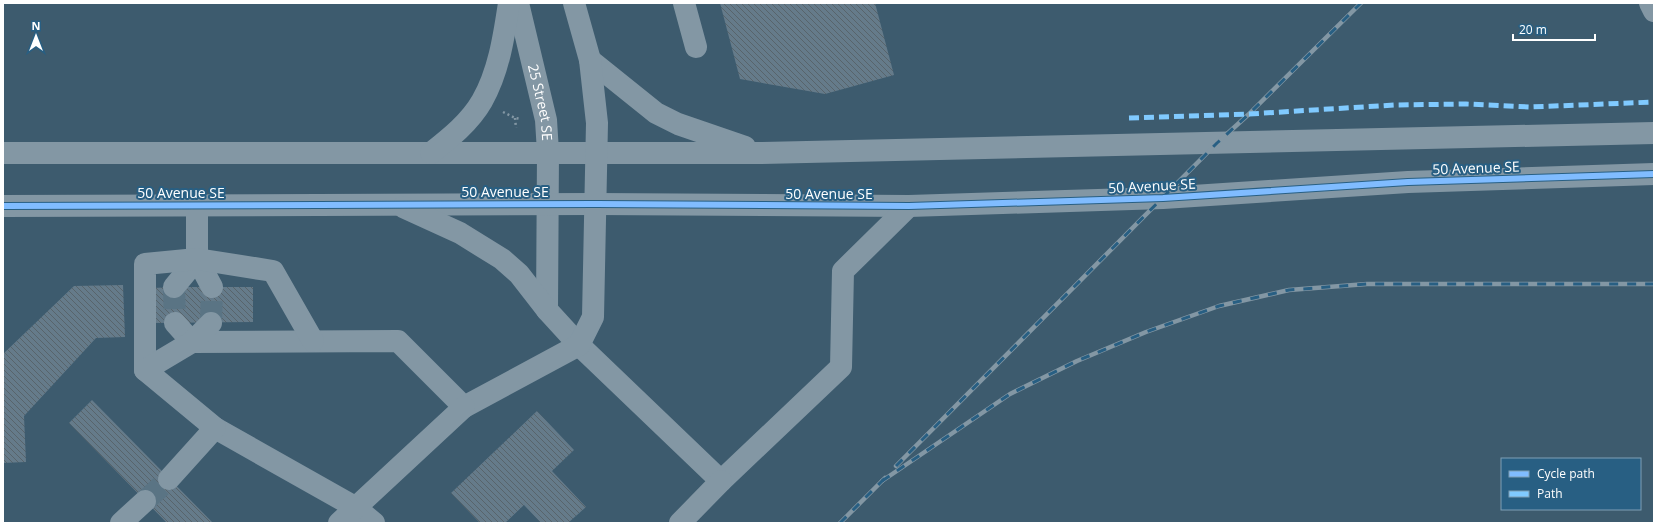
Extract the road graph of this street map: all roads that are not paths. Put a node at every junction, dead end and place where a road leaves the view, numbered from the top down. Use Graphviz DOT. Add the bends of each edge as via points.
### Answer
graph roads {
  1 [pos="509,3"];
  2 [pos="518,3"];
  3 [pos="574,3"];
  4 [pos="684,3"];
  5 [pos="1650,3"];
  6 [pos="1654,11"];
  7 [pos="696,46"];
  8 [pos="590,60"];
  9 [pos="1654,133"];
  10 [pos="548,152"];
  11 [pos="597,152"];
  12 [pos="761,152"];
  13 [pos="3,153"];
  14 [pos="431,153"];
  15 [pos="1654,174"];
  16 [pos="396,204"];
  17 [pos="548,204"];
  18 [pos="596,204"];
  19 [pos="197,205"];
  20 [pos="3,206"];
  21 [pos="909,206"];
  22 [pos="197,260"];
  23 [pos="174,287"];
  24 [pos="212,287"];
  25 [pos="548,310"];
  26 [pos="175,323"];
  27 [pos="211,323"];
  28 [pos="313,341"];
  29 [pos="192,342"];
  30 [pos="579,344"];
  31 [pos="145,370"];
  32 [pos="464,407"];
  33 [pos="215,428"];
  34 [pos="169,479"];
  35 [pos="721,481"];
  36 [pos="145,501"];
  37 [pos="356,507"];
  38 [pos="121,523"];
  39 [pos="339,523"];
  40 [pos="374,523"];
  41 [pos="680,523"];
  1 -- 14 [label="street" via="503,42 482,101 457,132"];
  2 -- 10 [label="street, 25 Street SE" via="541,94"];
  3 -- 8 [label="street"];
  4 -- 7 [label="street"];
  5 -- 6 [label="street"];
  8 -- 11 [label="street"];
  8 -- 12 [label="street" via="656,113 678,124"];
  9 -- 12 [label="street"];
  10 -- 11 [label="street"];
  10 -- 14 [label="street"];
  10 -- 17 [label="street, 25 Street SE"];
  11 -- 12 [label="street"];
  11 -- 18 [label="street"];
  13 -- 14 [label="street"];
  15 -- 21 [label="street, 50 Avenue SE" via="1408,182 1163,198"];
  16 -- 17 [label="street, 50 Avenue SE"];
  16 -- 19 [label="street, 50 Avenue SE"];
  16 -- 25 [label="street" via="488,248 519,274"];
  17 -- 18 [label="street, 50 Avenue SE"];
  17 -- 25 [label="street, 25 Street SE"];
  18 -- 21 [label="street, 50 Avenue SE"];
  18 -- 30 [label="street" via="592,317"];
  19 -- 20 [label="street, 50 Avenue SE"];
  19 -- 22 [label="street"];
  21 -- 35 [label="street" via="843,271 841,367"];
  22 -- 23 [label="street"];
  22 -- 24 [label="street"];
  22 -- 28 [label="street" via="273,271"];
  22 -- 31 [label="street" via="145,264"];
  25 -- 30 [label="street"];
  26 -- 29 [label="street"];
  27 -- 29 [label="street"];
  28 -- 29 [label="street"];
  28 -- 32 [label="street" via="398,341"];
  29 -- 31 [label="street"];
  30 -- 32 [label="street"];
  30 -- 35 [label="street"];
  31 -- 33 [label="street"];
  32 -- 37 [label="street"];
  33 -- 34 [label="street"];
  33 -- 37 [label="street"];
  35 -- 41 [label="street"];
  36 -- 38 [label="street"];
  37 -- 39 [label="street"];
  37 -- 40 [label="street"];
}
